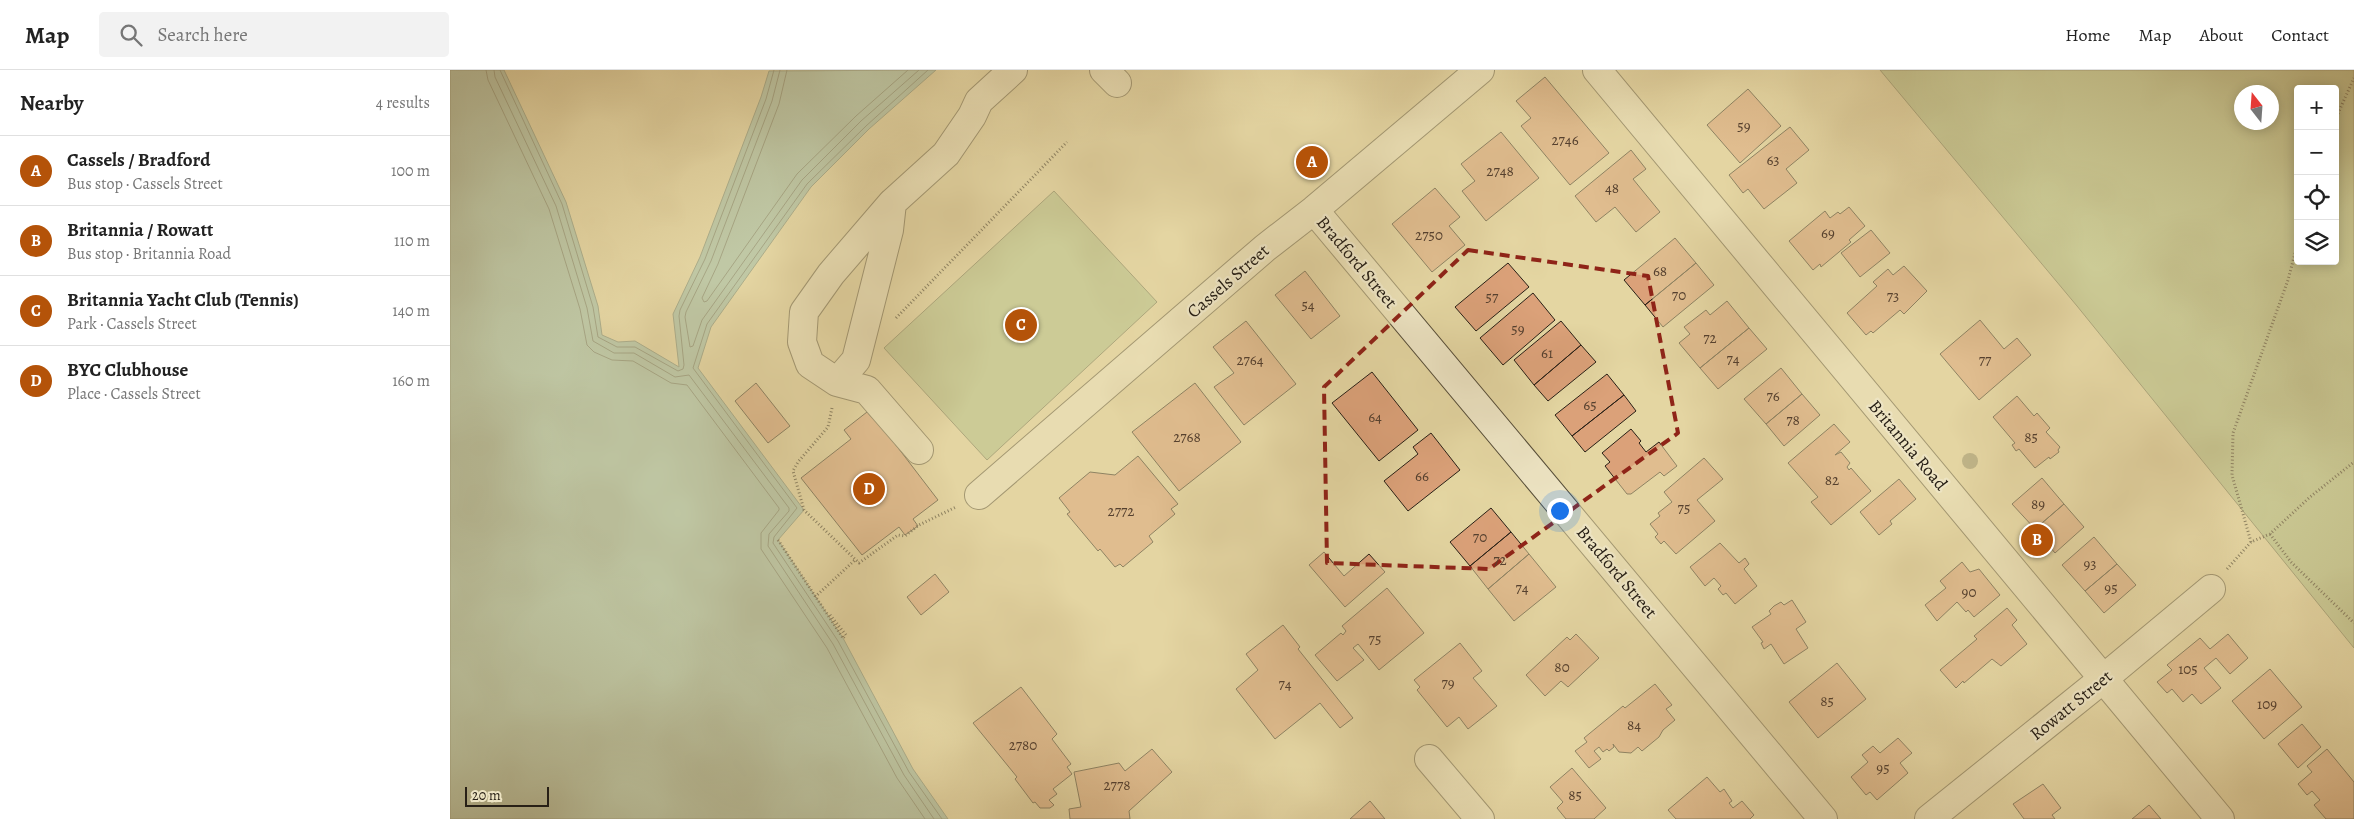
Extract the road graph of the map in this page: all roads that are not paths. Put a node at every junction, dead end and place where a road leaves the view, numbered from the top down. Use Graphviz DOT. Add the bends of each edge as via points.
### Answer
graph roads {
  1 [pos="1013,70"];
  2 [pos="1480,70"];
  3 [pos="1597,70"];
  4 [pos="892,203"];
  5 [pos="1314,210"];
  6 [pos="837,382"];
  7 [pos="919,450"];
  8 [pos="979,495"];
  9 [pos="2211,588"];
  10 [pos="2103,679"];
  11 [pos="1429,759"];
  12 [pos="1480,819"];
  13 [pos="1823,819"];
  14 [pos="1929,819"];
  15 [pos="2220,819"];
  1 -- 4 [label="street" via="979,101 946,154"];
  2 -- 5 [label="street, Cassels Street"];
  3 -- 10 [label="street, Britannia Road"];
  4 -- 6 [label="street" via="887,239 856,360"];
  4 -- 6 [label="street" via="804,312 802,342 810,364"];
  5 -- 8 [label="street, Cassels Street" via="1265,248"];
  5 -- 13 [label="street, Bradford Street"];
  6 -- 7 [label="street" via="866,390"];
  9 -- 10 [label="street, Rowatt Street"];
  10 -- 14 [label="street, Rowatt Street"];
  10 -- 15 [label="street, Britannia Road"];
  11 -- 12 [label="street"];
}
